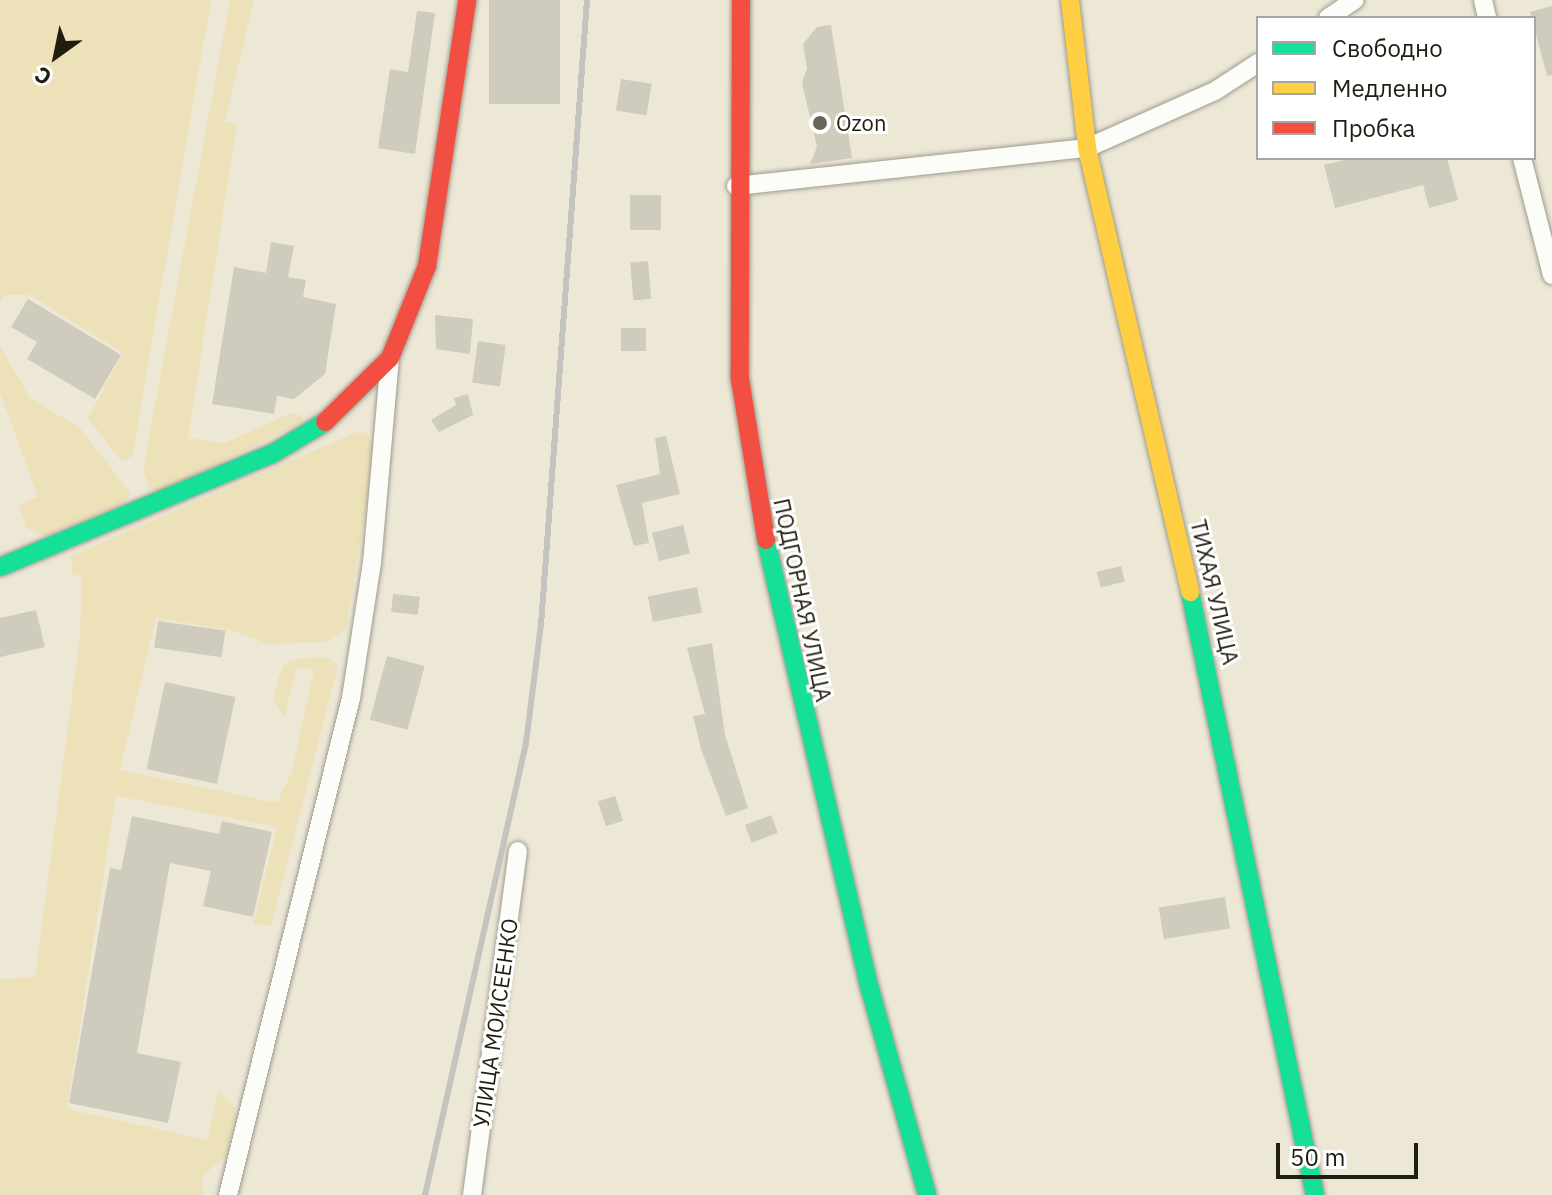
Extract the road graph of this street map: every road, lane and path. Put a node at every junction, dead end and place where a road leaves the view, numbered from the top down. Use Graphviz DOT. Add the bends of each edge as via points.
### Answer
graph roads {
  1 [pos="467,0"];
  2 [pos="741,0"];
  3 [pos="1070,0"];
  4 [pos="1355,0"];
  5 [pos="1331,16"];
  6 [pos="1256,64"];
  7 [pos="1087,148"];
  8 [pos="1523,160"];
  9 [pos="736,186"];
  10 [pos="1552,275"];
  11 [pos="390,358"];
  12 [pos="0,567"];
  13 [pos="518,851"];
  14 [pos="228,1195"];
  15 [pos="472,1195"];
  16 [pos="927,1195"];
  17 [pos="1315,1195"];
  1 -- 11 [label="street" via="427,266"];
  2 -- 9 [label="street, ПОДГОРНАЯ УЛИЦА"];
  3 -- 7 [label="street, ТИХАЯ УЛИЦА"];
  4 -- 5 [label="street"];
  6 -- 7 [label="street" via="1215,91"];
  7 -- 9 [label="street"];
  7 -- 17 [label="street, ТИХАЯ УЛИЦА" via="1211,682"];
  8 -- 10 [label="street"];
  9 -- 16 [label="street, ПОДГОРНАЯ УЛИЦА" via="740,379 752,482 870,989"];
  11 -- 12 [label="street" via="317,430 206,486"];
  11 -- 14 [label="street" via="372,563 351,698"];
  13 -- 15 [label="street, УЛИЦА МОИСЕЕНКО"];
}
